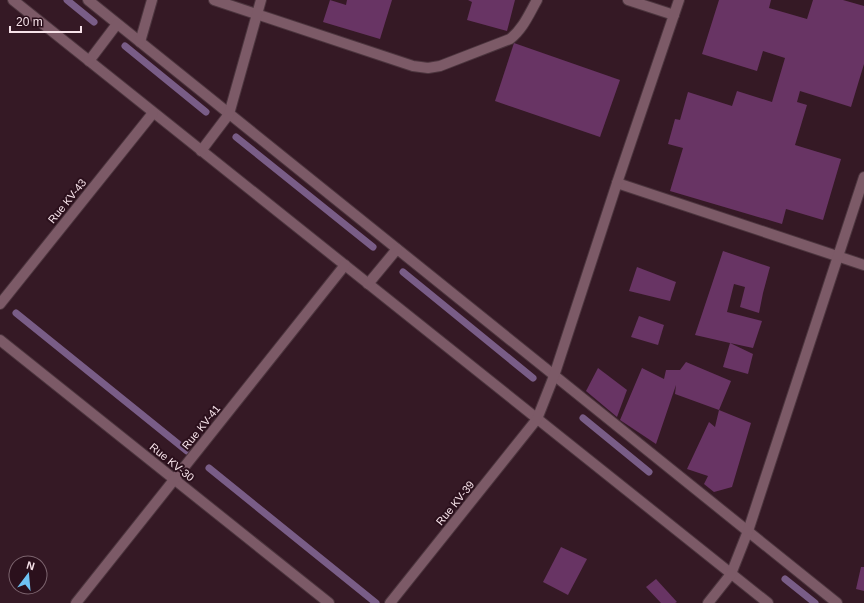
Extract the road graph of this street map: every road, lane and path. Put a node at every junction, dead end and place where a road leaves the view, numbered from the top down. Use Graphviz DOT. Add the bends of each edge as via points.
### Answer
graph roads {
  1 [pos="13,0"];
  2 [pos="88,0"];
  3 [pos="152,0"];
  4 [pos="214,0"];
  5 [pos="262,0"];
  6 [pos="537,0"];
  7 [pos="628,0"];
  8 [pos="679,0"];
  9 [pos="257,14"];
  10 [pos="674,15"];
  11 [pos="117,24"];
  12 [pos="140,42"];
  13 [pos="88,60"];
  14 [pos="154,112"];
  15 [pos="229,114"];
  16 [pos="201,151"];
  17 [pos="864,177"];
  18 [pos="617,183"];
  19 [pos="397,249"];
  20 [pos="838,256"];
  21 [pos="345,265"];
  22 [pos="864,265"];
  23 [pos="368,284"];
  24 [pos="0,304"];
  25 [pos="0,340"];
  26 [pos="554,376"];
  27 [pos="538,419"];
  28 [pos="175,479"];
  29 [pos="748,531"];
  30 [pos="731,574"];
  31 [pos="76,603"];
  32 [pos="329,603"];
  33 [pos="390,603"];
  34 [pos="708,603"];
  35 [pos="768,603"];
  36 [pos="837,603"];
  1 -- 13 [label="street"];
  2 -- 11 [label="street"];
  3 -- 12 [label="street"];
  4 -- 9 [label="street"];
  5 -- 9 [label="street"];
  6 -- 9 [label="street" via="521,28 510,39 440,66 428,68 413,66"];
  7 -- 10 [label="street"];
  8 -- 10 [label="street, Rue KV-39"];
  9 -- 15 [label="street"];
  10 -- 18 [label="street, Rue KV-39"];
  11 -- 12 [label="street"];
  11 -- 13 [label="street"];
  12 -- 15 [label="street"];
  13 -- 14 [label="street"];
  14 -- 16 [label="street"];
  14 -- 24 [label="street, Rue KV-43"];
  15 -- 16 [label="street"];
  15 -- 19 [label="street"];
  16 -- 21 [label="street"];
  17 -- 20 [label="street"];
  18 -- 20 [label="street"];
  18 -- 26 [label="street, Rue KV-39"];
  19 -- 23 [label="street"];
  19 -- 26 [label="street"];
  20 -- 22 [label="street"];
  20 -- 29 [label="street"];
  21 -- 23 [label="street"];
  21 -- 28 [label="street, Rue KV-41"];
  23 -- 27 [label="street"];
  25 -- 28 [label="street, Rue KV-30"];
  26 -- 27 [label="street, Rue KV-39"];
  26 -- 29 [label="street"];
  27 -- 30 [label="street"];
  27 -- 33 [label="street, Rue KV-39"];
  28 -- 31 [label="street, Rue KV-41"];
  28 -- 32 [label="street, Rue KV-30"];
  29 -- 30 [label="street"];
  29 -- 36 [label="street"];
  30 -- 34 [label="street"];
  30 -- 35 [label="street"];
}
